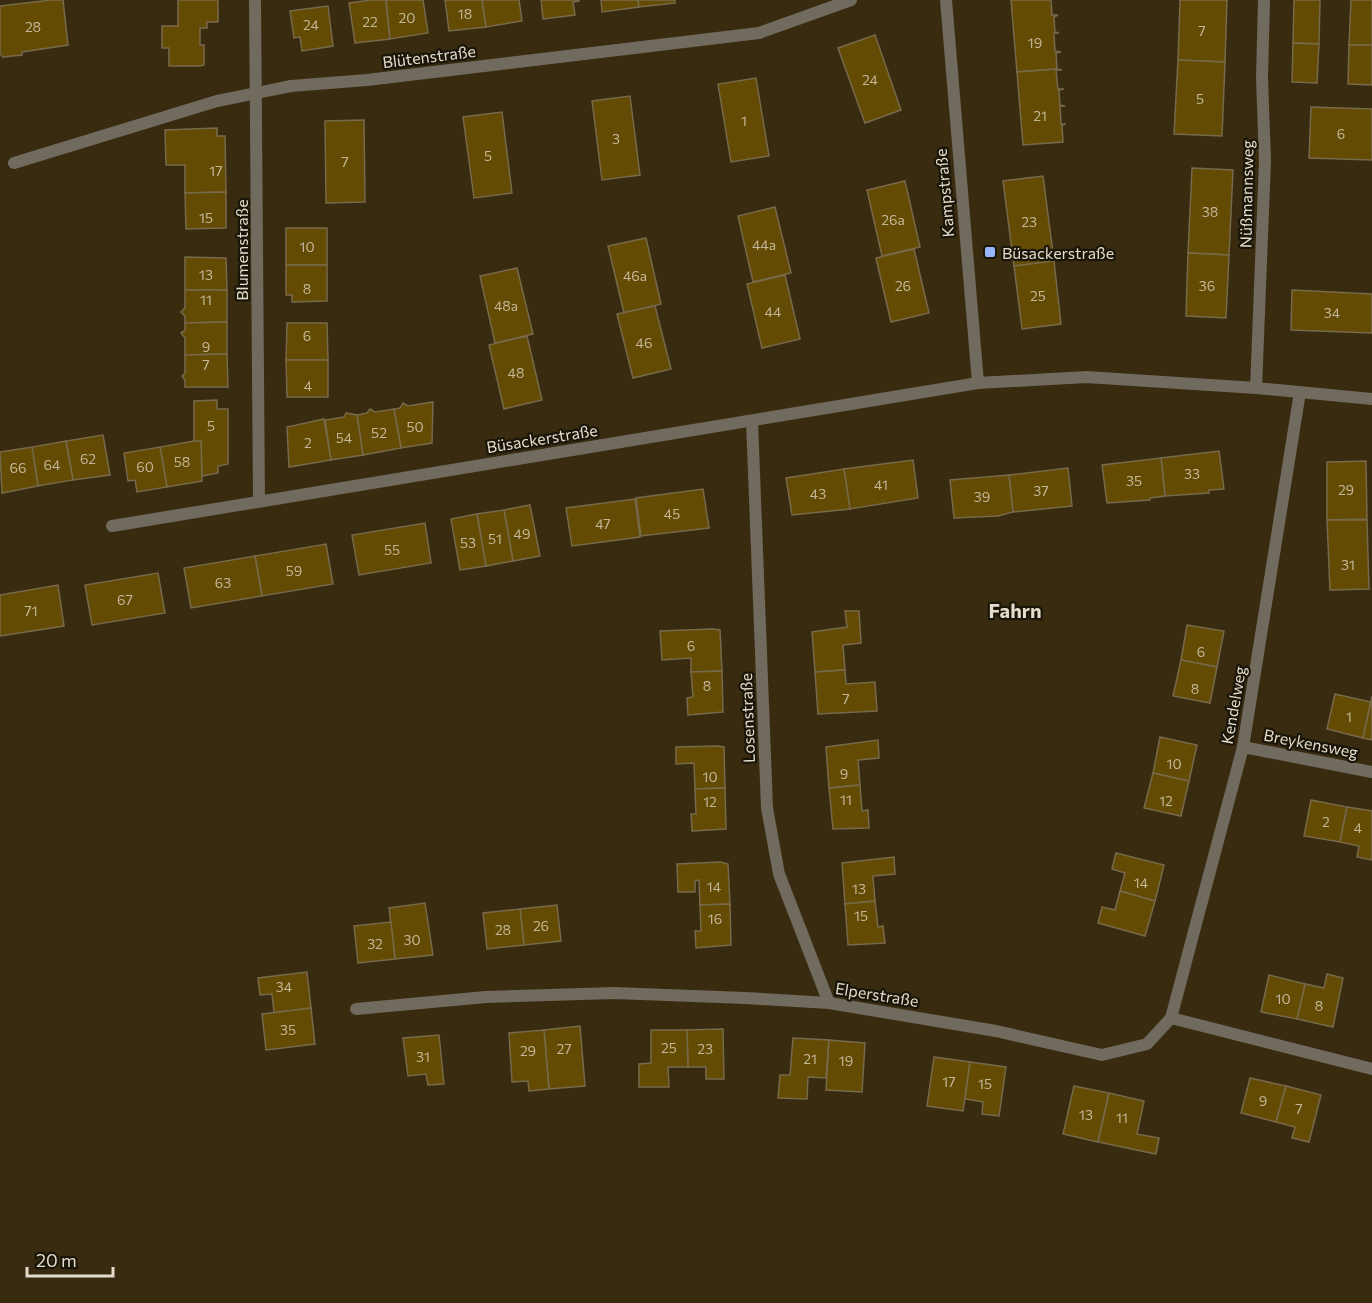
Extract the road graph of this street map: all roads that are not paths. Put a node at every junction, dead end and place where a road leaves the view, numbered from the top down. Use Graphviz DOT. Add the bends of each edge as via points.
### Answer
graph roads {
  1 [pos="255,0"];
  2 [pos="851,0"];
  3 [pos="946,0"];
  4 [pos="1264,0"];
  5 [pos="257,93"];
  6 [pos="14,163"];
  7 [pos="978,383"];
  8 [pos="1256,388"];
  9 [pos="1300,392"];
  10 [pos="1372,399"];
  11 [pos="752,422"];
  12 [pos="259,500"];
  13 [pos="112,526"];
  14 [pos="1243,747"];
  15 [pos="1372,772"];
  16 [pos="829,1003"];
  17 [pos="356,1009"];
  18 [pos="1171,1018"];
  19 [pos="1372,1069"];
  1 -- 5 [label="street, Blumenstraße"];
  2 -- 5 [label="street, Blütenstraße" via="759,33"];
  3 -- 7 [label="street, Kampstraße"];
  4 -- 8 [label="street, Nüßmannsweg" via="1266,161"];
  5 -- 6 [label="street, Blütenstraße" via="206,104"];
  5 -- 12 [label="street, Blumenstraße"];
  7 -- 8 [label="street, Büsackerstraße" via="1086,377"];
  7 -- 11 [label="street, Büsackerstraße"];
  8 -- 9 [label="street, Büsackerstraße"];
  9 -- 10 [label="street, Büsackerstraße"];
  9 -- 14 [label="street, Kendelweg"];
  11 -- 12 [label="street, Büsackerstraße"];
  11 -- 16 [label="street, Losenstraße" via="767,807 779,874"];
  12 -- 13 [label="street, Büsackerstraße"];
  14 -- 15 [label="street, Breykensweg"];
  14 -- 18 [label="street, Kendelweg"];
  16 -- 17 [label="street, Elperstraße" via="614,993 486,997"];
  16 -- 18 [label="street, Elperstraße" via="996,1031 1102,1055 1147,1044"];
  18 -- 19 [label="street"];
}
